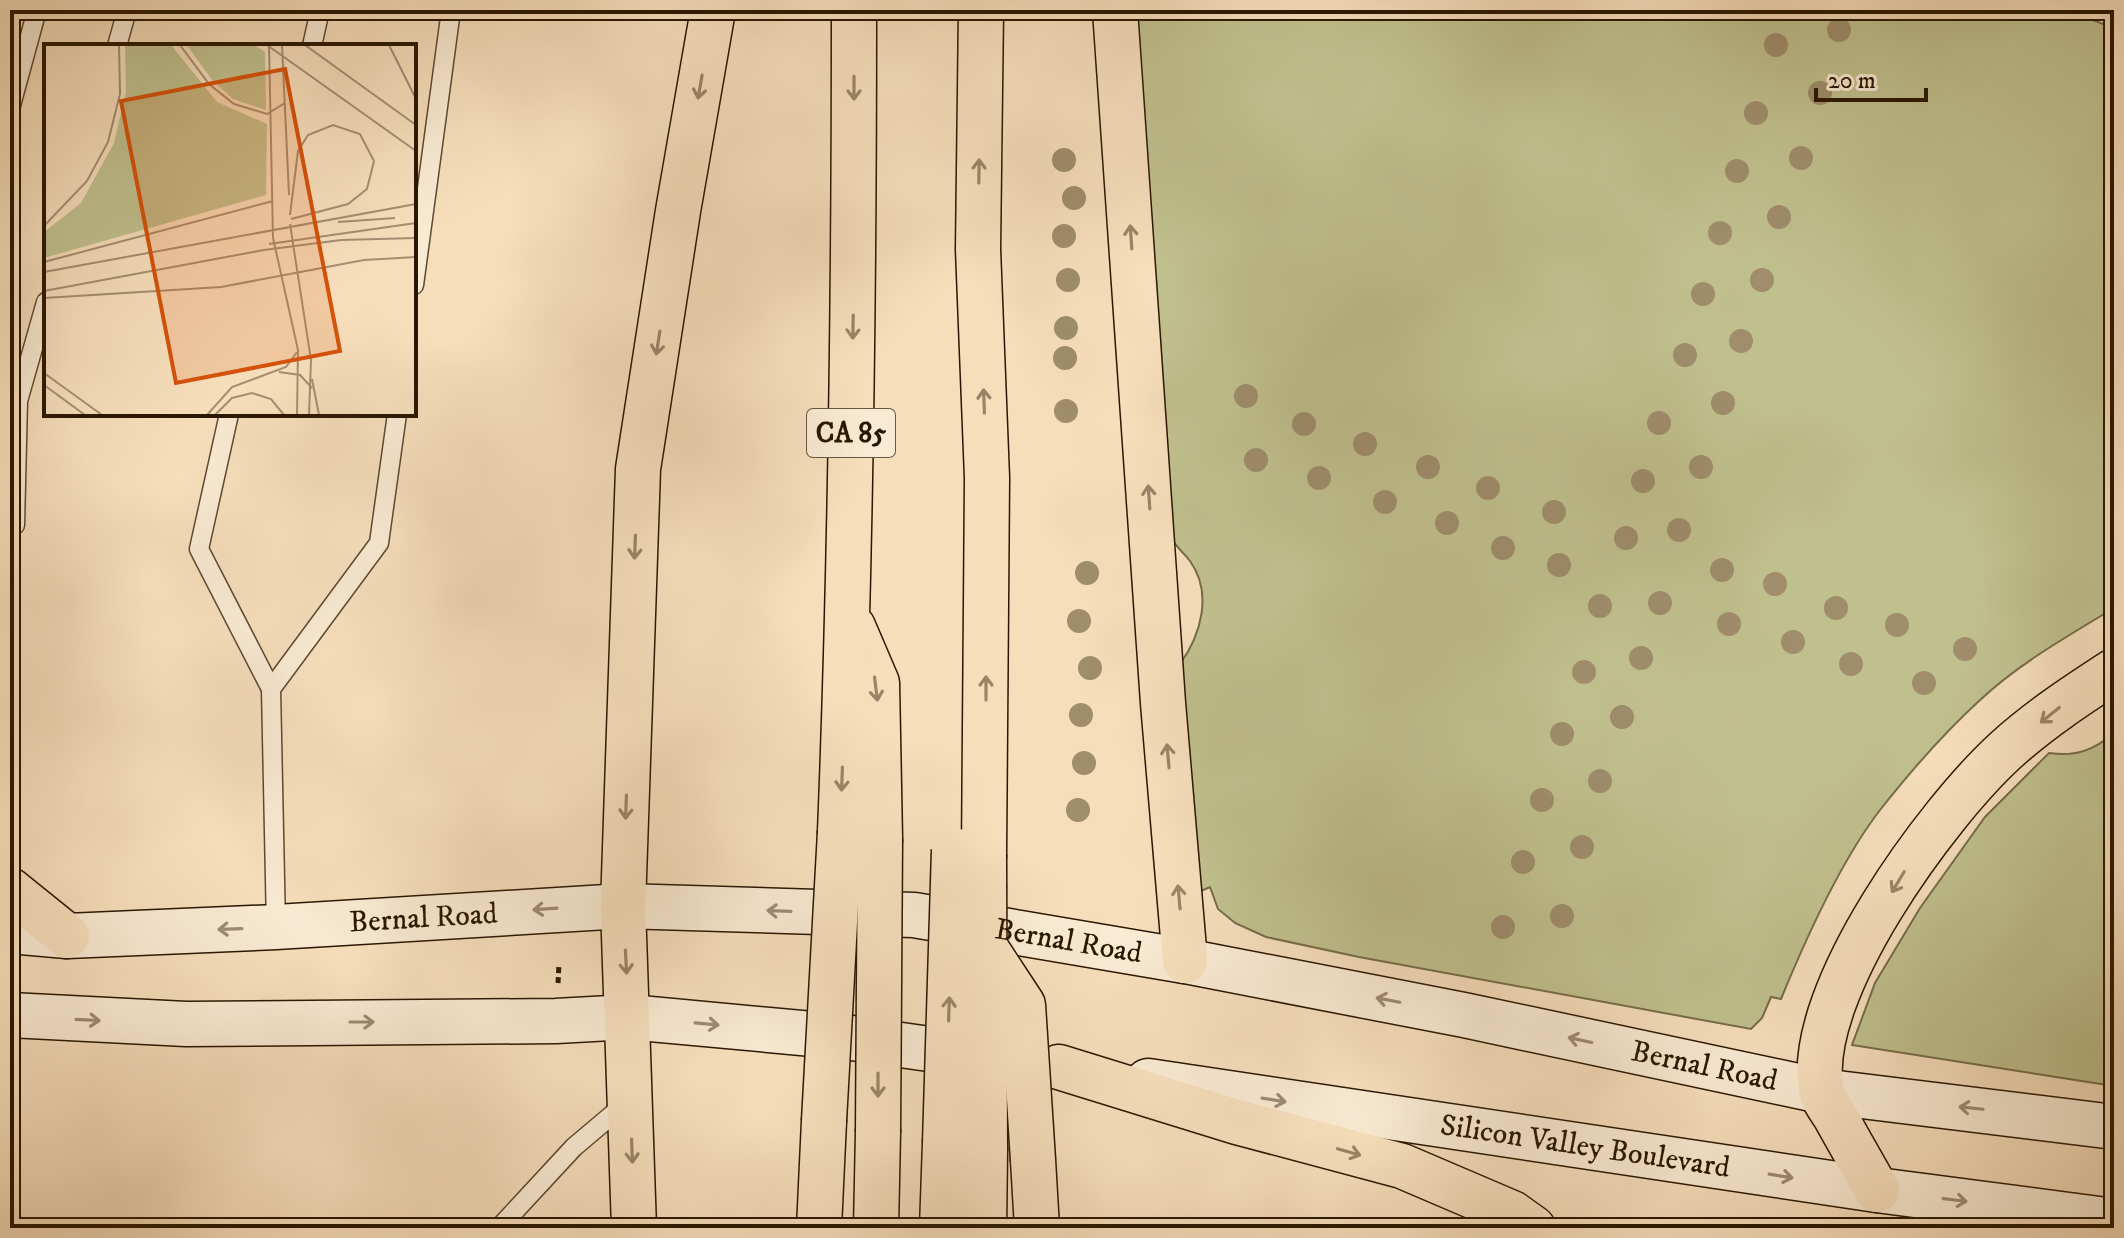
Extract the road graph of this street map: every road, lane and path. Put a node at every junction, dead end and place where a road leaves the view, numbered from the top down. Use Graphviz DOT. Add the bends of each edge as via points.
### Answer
graph roads {
  1 [pos="37,10"];
  2 [pos="127,10"];
  3 [pos="320,10"];
  4 [pos="451,10"];
  5 [pos="713,10"];
  6 [pos="854,10"];
  7 [pos="981,10"];
  8 [pos="1115,10"];
  9 [pos="118,44"];
  10 [pos="312,44"];
  11 [pos="10,109"];
  12 [pos="416,270"];
  13 [pos="44,309"];
  14 [pos="229,416"];
  15 [pos="397,416"];
  16 [pos="15,525"];
  17 [pos="2114,671"];
  18 [pos="271,689"];
  19 [pos="860,836"];
  20 [pos="969,852"];
  21 [pos="10,890"];
  22 [pos="623,906"];
  23 [pos="276,927"];
  24 [pos="10,931"];
  25 [pos="67,936"];
  26 [pos="985,947"];
  27 [pos="1185,961"];
  28 [pos="10,1015"];
  29 [pos="629,1017"];
  30 [pos="1059,1067"];
  31 [pos="1821,1091"];
  32 [pos="630,1099"];
  33 [pos="2114,1127"];
  34 [pos="965,1147"];
  35 [pos="1877,1190"];
  36 [pos="2114,1221"];
  37 [pos="499,1228"];
  38 [pos="634,1228"];
  39 [pos="819,1228"];
  40 [pos="876,1228"];
  41 [pos="942,1228"];
  42 [pos="984,1228"];
  43 [pos="1037,1228"];
  44 [pos="1533,1228"];
  1 -- 11 [label="lane"];
  2 -- 9 [label="lane"];
  3 -- 10 [label="lane"];
  4 -- 12 [label="lane"];
  5 -- 22 [label="main road, one-way" via="638,469"];
  6 -- 19 [label="main road, CA 85, one-way" via="849,617"];
  20 -- 7 [label="main road, one-way" via="985,766 987,478 978,249"];
  27 -- 8 [label="main road, one-way"];
  13 -- 16 [label="lane" via="18,401"];
  14 -- 18 [label="lane" via="199,549"];
  15 -- 18 [label="lane" via="379,543"];
  17 -- 31 [label="main road, one-way" via="2005,750 1943,818 1904,872 1838,991 1822,1043"];
  18 -- 23 [label="lane"];
  19 -- 39 [label="main road, CA 85, bridge" via="824,1121"];
  19 -- 40 [label="main road, one-way, bridge" via="878,1132"];
  20 -- 26 [label="main road, bridge"];
  34 -- 20 [label="main road, one-way, bridge"];
  21 -- 25 [label="main road"];
  22 -- 23 [label="main road, Bernal Road, one-way"];
  27 -- 22 [label="main road, Bernal Road, one-way" via="914,915"];
  22 -- 29 [label="main road, one-way"];
  23 -- 25 [label="main road, Bernal Road, one-way"];
  24 -- 25 [label="main road, Bernal Road"];
  26 -- 34 [label="main road, bridge"];
  26 -- 43 [label="main road, bridge" via="1023,1005"];
  31 -- 27 [label="main road, Bernal Road, one-way"];
  28 -- 29 [label="main road, one-way" via="186,1024"];
  29 -- 30 [label="main road, one-way" via="845,1037"];
  29 -- 32 [label="main road"];
  30 -- 35 [label="main road, Silicon Valley Boulevard, one-way"];
  30 -- 44 [label="main road, one-way" via="1402,1166 1512,1213"];
  33 -- 31 [label="main road, Bernal Road, one-way"];
  31 -- 35 [label="main road"];
  32 -- 37 [label="lane" via="574,1147"];
  32 -- 38 [label="main road, one-way"];
  34 -- 41 [label="main road"];
  34 -- 42 [label="main road"];
  35 -- 36 [label="main road, Silicon Valley Boulevard, one-way"];
}
